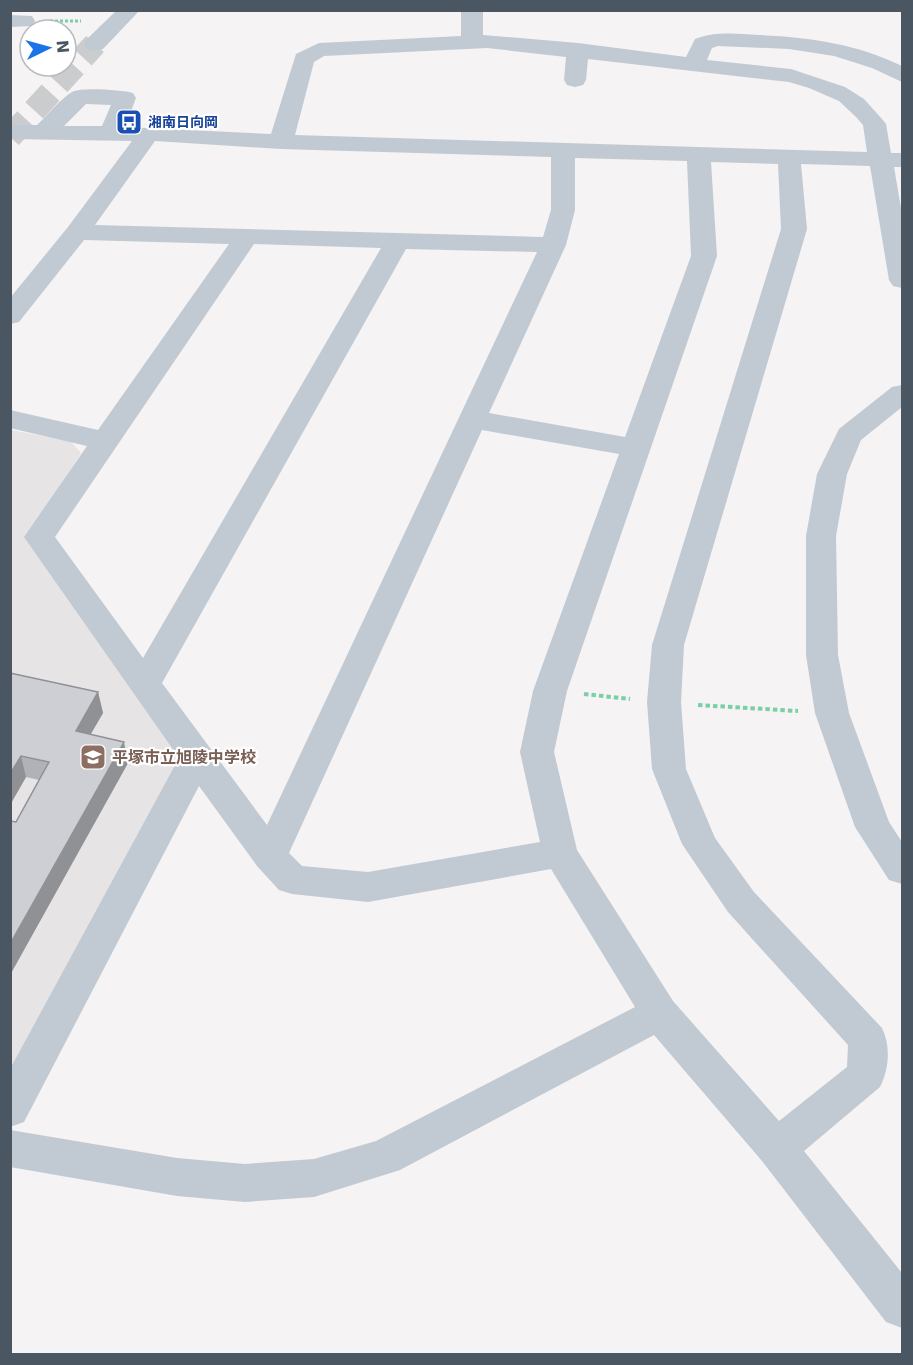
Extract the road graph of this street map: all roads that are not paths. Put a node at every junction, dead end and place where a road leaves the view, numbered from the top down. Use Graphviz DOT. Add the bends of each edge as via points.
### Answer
graph roads {
  1 [pos="130,10"];
  2 [pos="472,24"];
  3 [pos="95,44"];
  4 [pos="578,50"];
  5 [pos="695,63"];
  6 [pos="903,75"];
  7 [pos="575,80"];
  8 [pos="10,132"];
  9 [pos="44,132"];
  10 [pos="111,134"];
  11 [pos="149,134"];
  12 [pos="281,142"];
  13 [pos="563,150"];
  14 [pos="699,156"];
  15 [pos="789,157"];
  16 [pos="892,160"];
  17 [pos="77,232"];
  18 [pos="246,237"];
  19 [pos="398,241"];
  20 [pos="553,245"];
  21 [pos="901,267"];
  22 [pos="10,315"];
  23 [pos="903,393"];
  24 [pos="10,419"];
  25 [pos="472,419"];
  26 [pos="105,441"];
  27 [pos="634,448"];
  28 [pos="145,683"];
  29 [pos="197,757"];
  30 [pos="560,853"];
  31 [pos="270,856"];
  32 [pos="903,870"];
  33 [pos="659,1013"];
  34 [pos="10,1109"];
  35 [pos="10,1148"];
  36 [pos="777,1148"];
  37 [pos="903,1307"];
  1 -- 3 [label="street"];
  2 -- 4 [label="street"];
  2 -- 12 [label="street" via="319,50 304,59"];
  4 -- 5 [label="street"];
  4 -- 7 [label="street"];
  5 -- 6 [label="street" via="703,44 716,39 828,46 872,59"];
  5 -- 16 [label="street" via="790,76 838,90 859,105 874,124"];
  8 -- 9 [label="street"];
  9 -- 10 [label="street"];
  9 -- 10 [label="street" via="80,97 125,98"];
  10 -- 11 [label="street"];
  11 -- 12 [label="street"];
  11 -- 17 [label="street"];
  12 -- 13 [label="street"];
  13 -- 14 [label="street"];
  13 -- 20 [label="street" via="563,210"];
  14 -- 15 [label="street"];
  14 -- 27 [label="street" via="704,255"];
  15 -- 16 [label="street"];
  15 -- 36 [label="street" via="794,229 668,645 664,702 669,769 700,844 741,902 868,1040 866,1075"];
  16 -- 21 [label="street"];
  17 -- 18 [label="street"];
  17 -- 22 [label="street"];
  18 -- 19 [label="street"];
  18 -- 26 [label="street"];
  19 -- 20 [label="street"];
  19 -- 28 [label="street"];
  20 -- 25 [label="street"];
  23 -- 32 [label="street" via="849,435 832,474 821,536 822,655 832,713 873,827"];
  24 -- 26 [label="street"];
  25 -- 27 [label="street"];
  25 -- 31 [label="street"];
  26 -- 28 [label="street" via="39,537"];
  27 -- 30 [label="street" via="550,690 537,752"];
  28 -- 29 [label="street"];
  29 -- 31 [label="street"];
  29 -- 34 [label="street"];
  30 -- 31 [label="street" via="368,887 292,880"];
  30 -- 33 [label="street"];
  33 -- 35 [label="street" via="385,1157 314,1178 245,1183 177,1177"];
  33 -- 36 [label="street"];
  36 -- 37 [label="street"];
}
